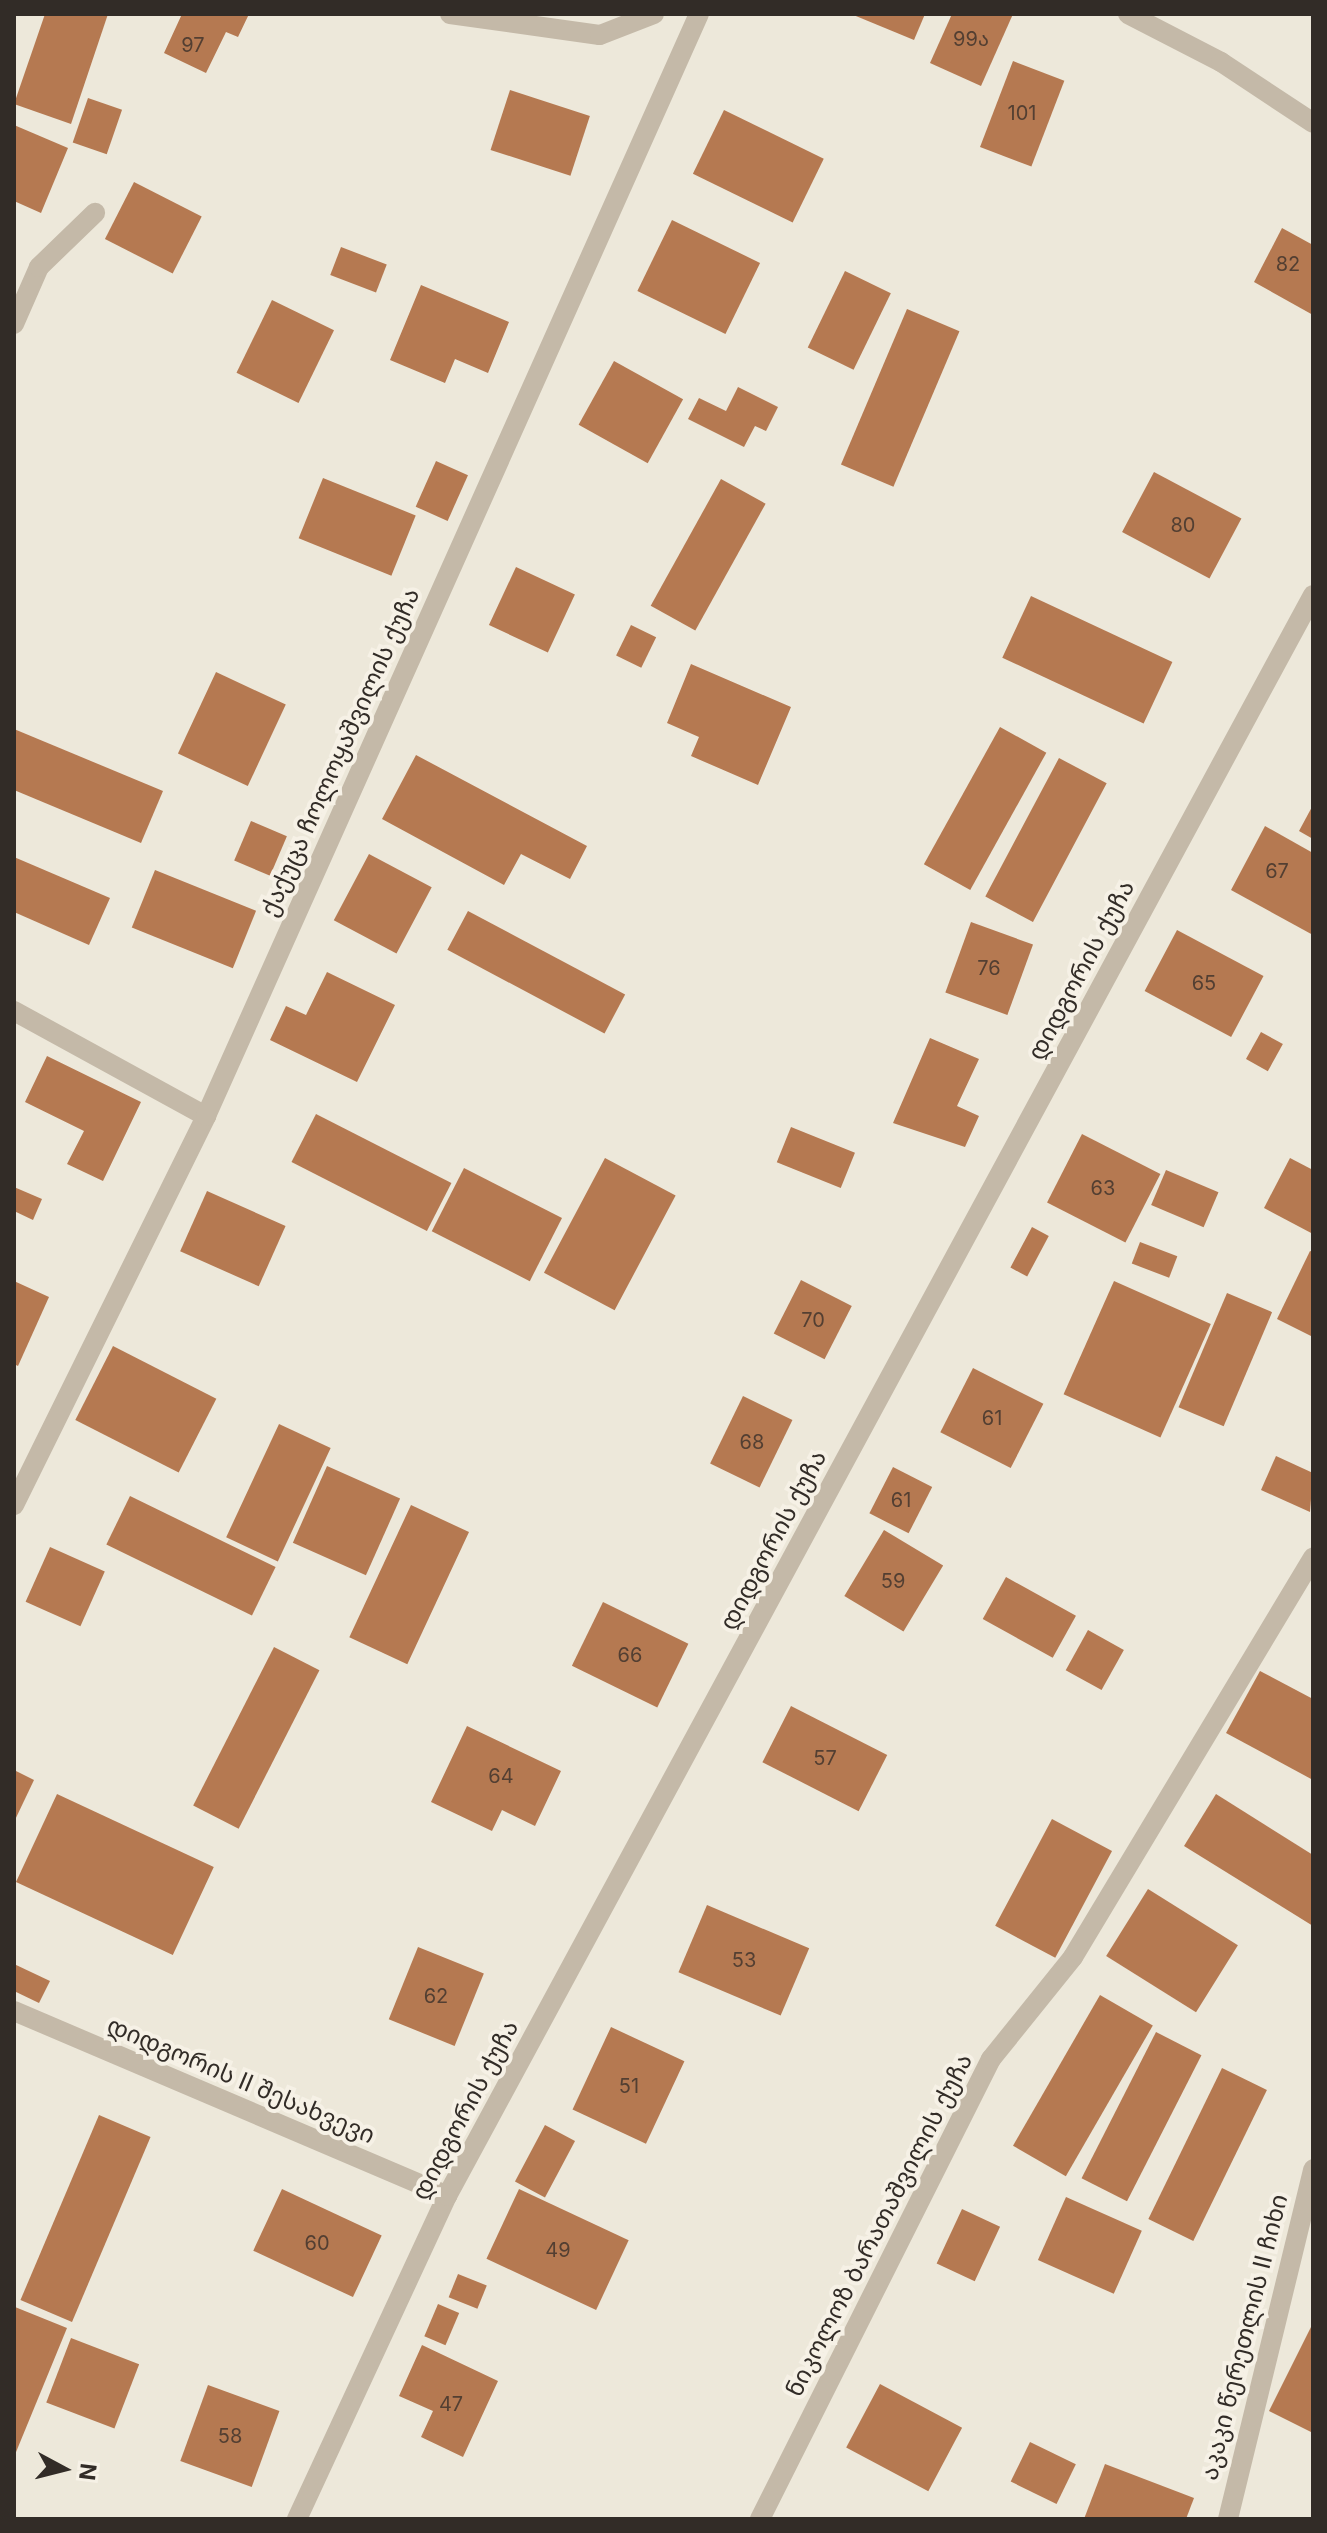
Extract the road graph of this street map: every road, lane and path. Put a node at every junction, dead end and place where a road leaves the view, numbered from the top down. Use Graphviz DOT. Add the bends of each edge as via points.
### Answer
graph roads {
  1 [pos="450,14"];
  2 [pos="654,14"];
  3 [pos="699,14"];
  4 [pos="1128,14"];
  5 [pos="1313,123"];
  6 [pos="95,213"];
  7 [pos="14,324"];
  8 [pos="1313,595"];
  9 [pos="14,1011"];
  10 [pos="206,1116"];
  11 [pos="14,1505"];
  12 [pos="1313,1557"];
  13 [pos="14,2011"];
  14 [pos="1313,2169"];
  15 [pos="447,2196"];
  16 [pos="297,2519"];
  17 [pos="760,2519"];
  18 [pos="1228,2519"];
  1 -- 2 [label="street" via="600,35"];
  3 -- 10 [label="street, ქაქუცა ჩოლოყაშვილის ქუჩა"];
  4 -- 5 [label="street" via="1221,62"];
  6 -- 7 [label="street" via="39,267"];
  8 -- 15 [label="street, დიდგორის ქუჩა"];
  9 -- 10 [label="street"];
  10 -- 11 [label="street, ქაქუცა ჩოლოყაშვილის ქუჩა"];
  12 -- 17 [label="street, ნიკოლოზ ბარათაშვილის ქუჩა" via="1073,1957 991,2059"];
  13 -- 15 [label="street, დიდგორის II შესახვევი"];
  14 -- 18 [label="street, აკაკი წერეთლის II ჩიხი"];
  15 -- 16 [label="street, დიდგორის ქუჩა"];
}
